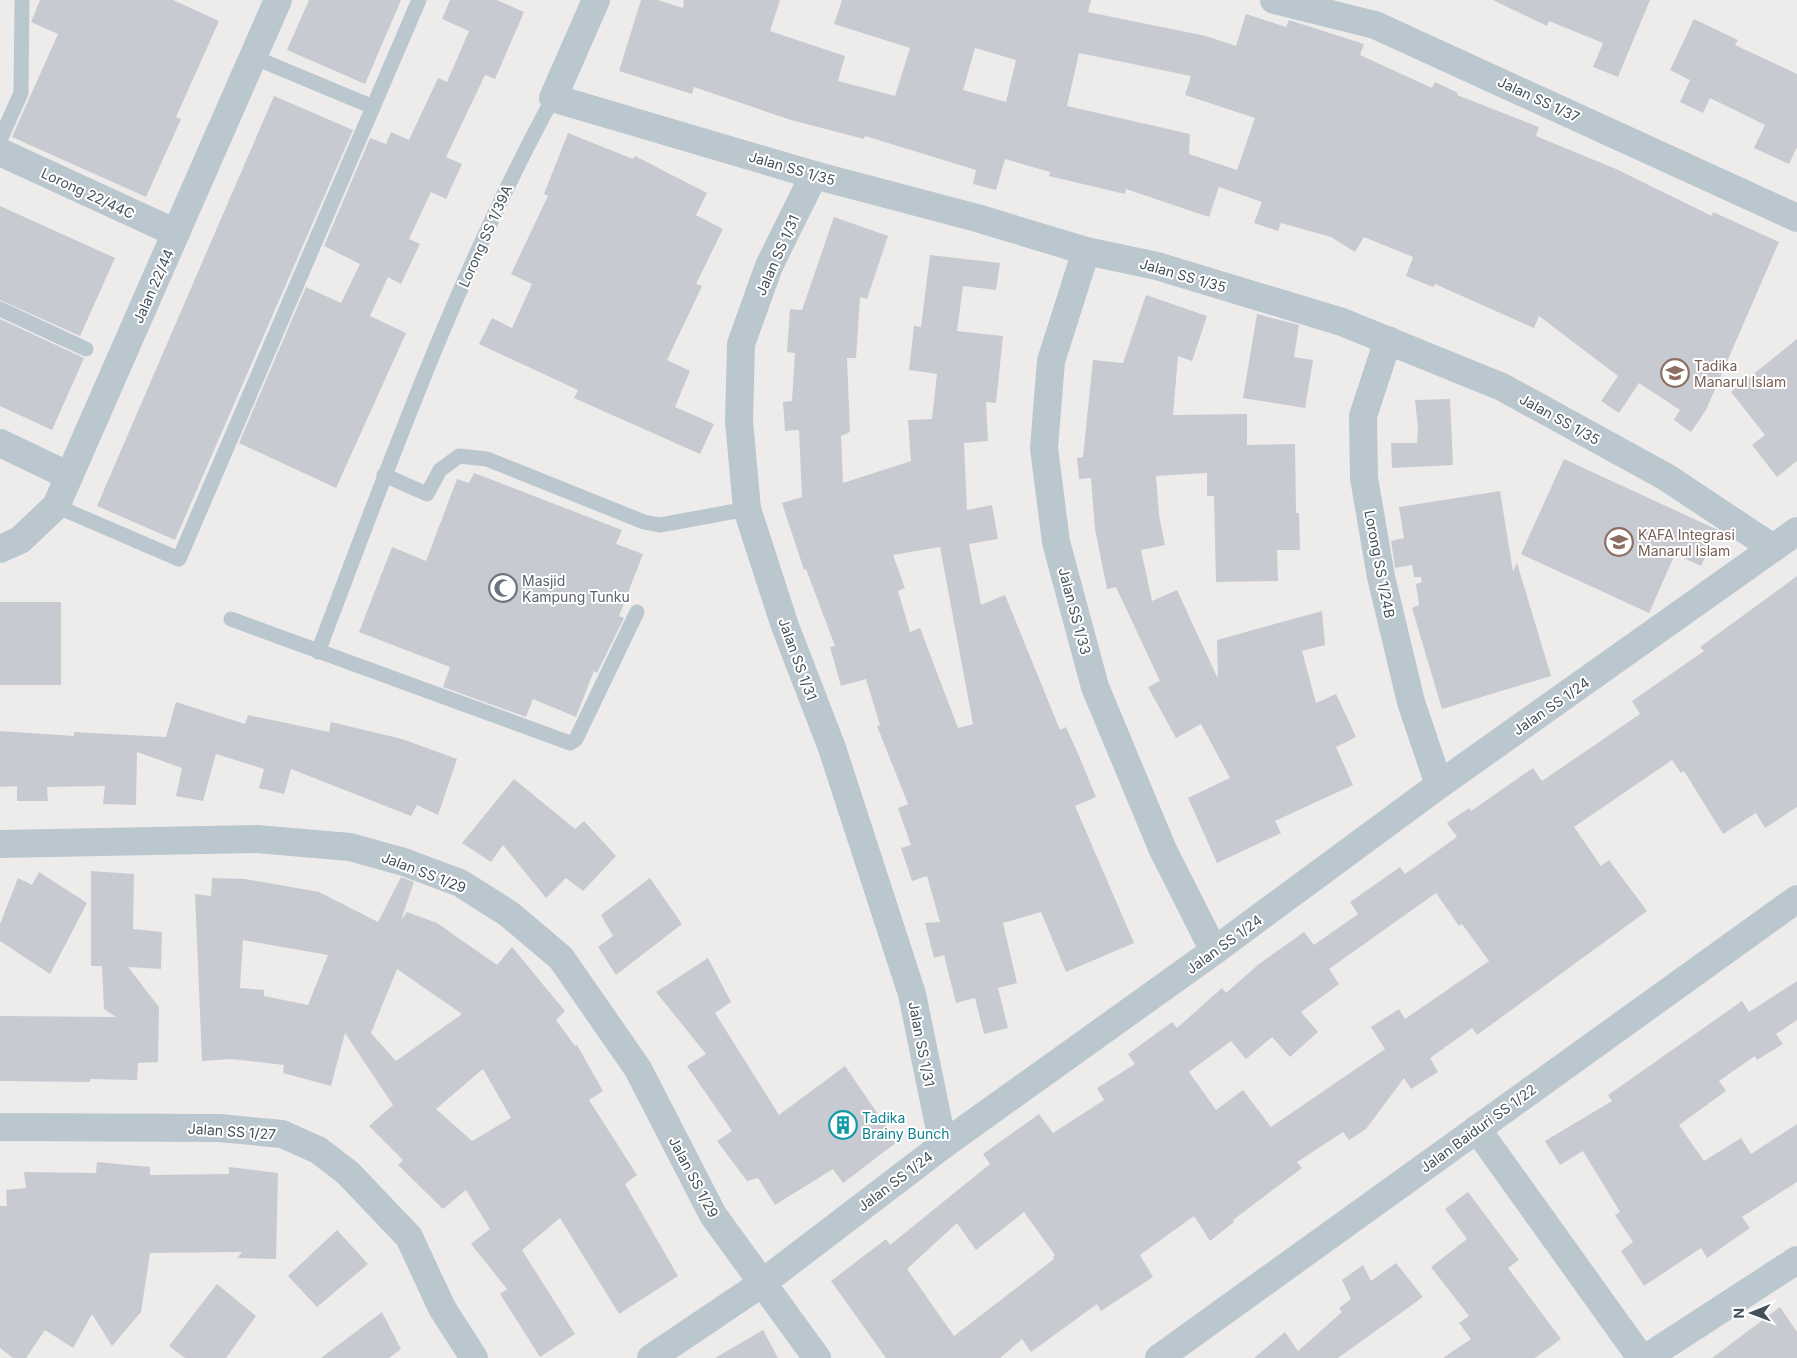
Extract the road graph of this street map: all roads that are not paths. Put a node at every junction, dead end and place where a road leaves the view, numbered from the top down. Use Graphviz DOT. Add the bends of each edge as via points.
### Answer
graph roads {
  1 [pos="22,0"];
  2 [pos="419,0"];
  3 [pos="596,0"];
  4 [pos="1274,0"];
  5 [pos="270,3"];
  6 [pos="253,57"];
  7 [pos="553,98"];
  8 [pos="373,107"];
  9 [pos="0,140"];
  10 [pos="0,152"];
  11 [pos="814,176"];
  12 [pos="1797,218"];
  13 [pos="176,233"];
  14 [pos="1086,251"];
  15 [pos="0,309"];
  16 [pos="1388,340"];
  17 [pos="86,349"];
  18 [pos="0,443"];
  19 [pos="384,475"];
  20 [pos="69,476"];
  21 [pos="56,506"];
  22 [pos="747,509"];
  23 [pos="1797,531"];
  24 [pos="1772,548"];
  25 [pos="0,549"];
  26 [pos="638,612"];
  27 [pos="231,619"];
  28 [pos="318,652"];
  29 [pos="1438,785"];
  30 [pos="0,844"];
  31 [pos="1797,899"];
  32 [pos="1214,951"];
  33 [pos="0,1127"];
  34 [pos="1477,1129"];
  35 [pos="943,1145"];
  36 [pos="1796,1262"];
  37 [pos="761,1284"];
  38 [pos="474,1358"];
  39 [pos="651,1358"];
  40 [pos="817,1358"];
  41 [pos="1159,1358"];
  42 [pos="1641,1358"];
  43 [pos="1646,1358"];
  1 -- 9 [label="lane" via="21,93"];
  2 -- 8 [label="lane"];
  3 -- 7 [label="street, Lorong SS 1/39A"];
  4 -- 12 [label="street, Jalan SS 1/37" via="1375,26"];
  5 -- 6 [label="street, Jalan 22/44"];
  6 -- 8 [label="lane"];
  6 -- 13 [label="street, Jalan 22/44"];
  7 -- 11 [label="street, Jalan SS 1/35"];
  7 -- 19 [label="lane, Lorong SS 1/39A" via="484,236"];
  8 -- 21 [label="lane" via="179,559"];
  10 -- 13 [label="street, Lorong 22/44C"];
  11 -- 14 [label="street, Jalan SS 1/35" via="977,218"];
  11 -- 22 [label="street, Jalan SS 1/31" via="769,266 741,344 739,420"];
  13 -- 20 [label="street, Jalan 22/44"];
  14 -- 16 [label="street, Jalan SS 1/35" via="1157,266 1342,322"];
  14 -- 32 [label="street, Jalan SS 1/33" via="1052,361 1044,448 1056,542 1096,687 1162,850"];
  15 -- 17 [label="lane"];
  16 -- 24 [label="street, Jalan SS 1/35" via="1502,388 1666,477"];
  16 -- 29 [label="street, Lorong SS 1/24B" via="1363,416 1364,478 1381,576 1411,702"];
  18 -- 20 [label="street"];
  19 -- 22 [label="lane" via="427,494 440,470 459,456 487,459 644,522 660,524"];
  19 -- 28 [label="lane, Lorong SS 1/39A"];
  20 -- 21 [label="street, Jalan 22/44"];
  21 -- 25 [label="street, Jalan 22/44" via="20,540"];
  22 -- 35 [label="street, Jalan SS 1/31" via="785,626 832,748 912,994"];
  23 -- 24 [label="street, Jalan SS 1/24"];
  24 -- 29 [label="street, Jalan SS 1/24"];
  26 -- 28 [label="lane" via="576,740 570,743"];
  27 -- 28 [label="lane"];
  29 -- 32 [label="street, Jalan SS 1/24"];
  30 -- 37 [label="street, Jalan SS 1/29" via="257,839 350,846 460,883 509,914 560,958 638,1069 713,1215"];
  31 -- 34 [label="street, Jalan Baiduri SS 1/22"];
  32 -- 35 [label="street, Jalan SS 1/24"];
  33 -- 38 [label="street, Jalan SS 1/27" via="219,1128 282,1134 318,1150 348,1173 409,1237 442,1308"];
  34 -- 41 [label="street, Jalan Baiduri SS 1/22"];
  34 -- 42 [label="street"];
  35 -- 37 [label="street, Jalan SS 1/24"];
  36 -- 43 [label="street"];
  37 -- 39 [label="street, Jalan SS 1/24"];
  37 -- 40 [label="street, Jalan SS 1/29"];
}
